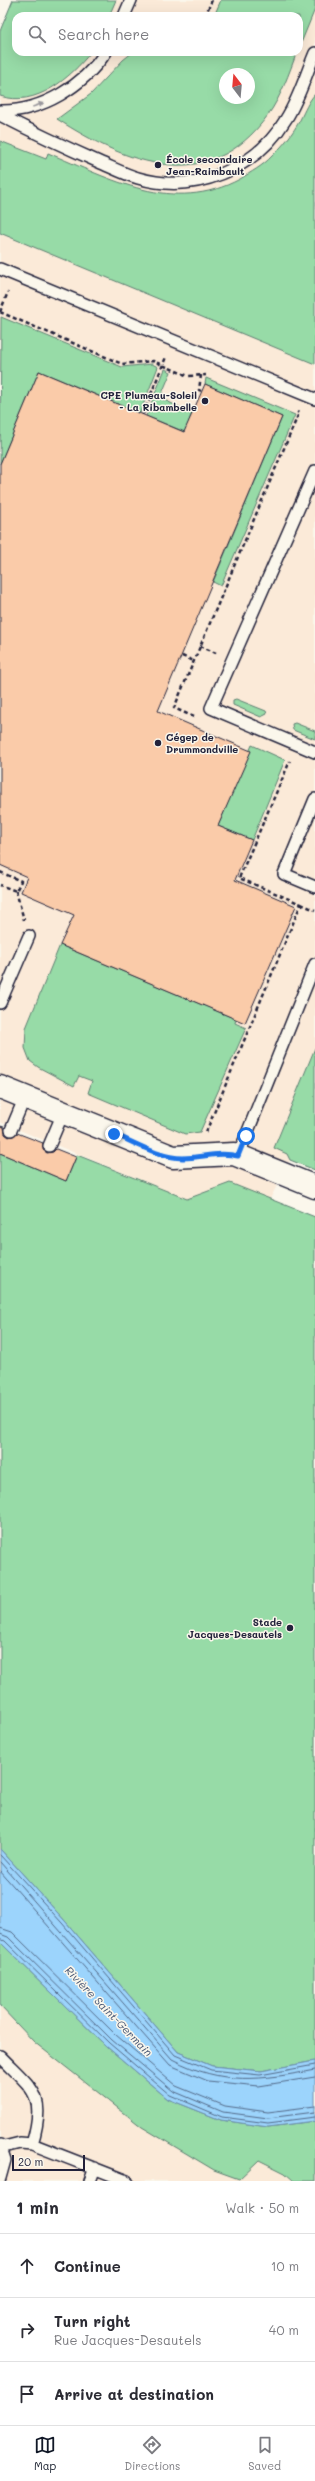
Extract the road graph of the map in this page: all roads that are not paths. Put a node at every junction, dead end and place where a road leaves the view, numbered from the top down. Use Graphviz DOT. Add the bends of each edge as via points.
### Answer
graph roads {
  1 [pos="131,0"];
  2 [pos="126,12"];
  3 [pos="315,53"];
  4 [pos="103,56"];
  5 [pos="0,111"];
  6 [pos="0,116"];
  7 [pos="0,269"];
  8 [pos="315,399"];
  9 [pos="315,471"];
  10 [pos="315,752"];
  11 [pos="315,799"];
  12 [pos="315,887"];
  13 [pos="29,936"];
  14 [pos="315,964"];
  15 [pos="0,1004"];
  16 [pos="0,1087"];
  17 [pos="25,1097"];
  18 [pos="63,1113"];
  19 [pos="11,1130"];
  20 [pos="50,1146"];
  21 [pos="238,1156"];
  22 [pos="315,1187"];
  23 [pos="0,2056"];
  24 [pos="32,2144"];
  25 [pos="1,2147"];
  26 [pos="94,2168"];
  27 [pos="0,2178"];
  28 [pos="90,2181"];
  29 [pos="127,2181"];
  1 -- 2 [label="lane"];
  3 -- 6 [label="lane" via="287,118 277,133 250,159 233,170 202,181 168,183 137,178 52,142"];
  5 -- 4 [label="lane, one-way" via="28,108 59,95 88,73"];
  7 -- 8 [label="lane"];
  9 -- 10 [label="lane" via="211,708"];
  11 -- 12 [label="lane" via="284,874"];
  13 -- 15 [label="lane"];
  14 -- 21 [label="lane"];
  16 -- 17 [label="street"];
  17 -- 18 [label="street"];
  17 -- 19 [label="lane"];
  18 -- 20 [label="lane"];
  18 -- 21 [label="street" via="172,1157 228,1153"];
  21 -- 22 [label="street"];
  23 -- 24 [label="lane" via="32,2088 39,2104 39,2120"];
  24 -- 25 [label="lane" via="20,2143"];
  24 -- 26 [label="lane"];
  25 -- 27 [label="lane" via="6,2160"];
  26 -- 28 [label="lane"];
  26 -- 29 [label="lane"];
}
